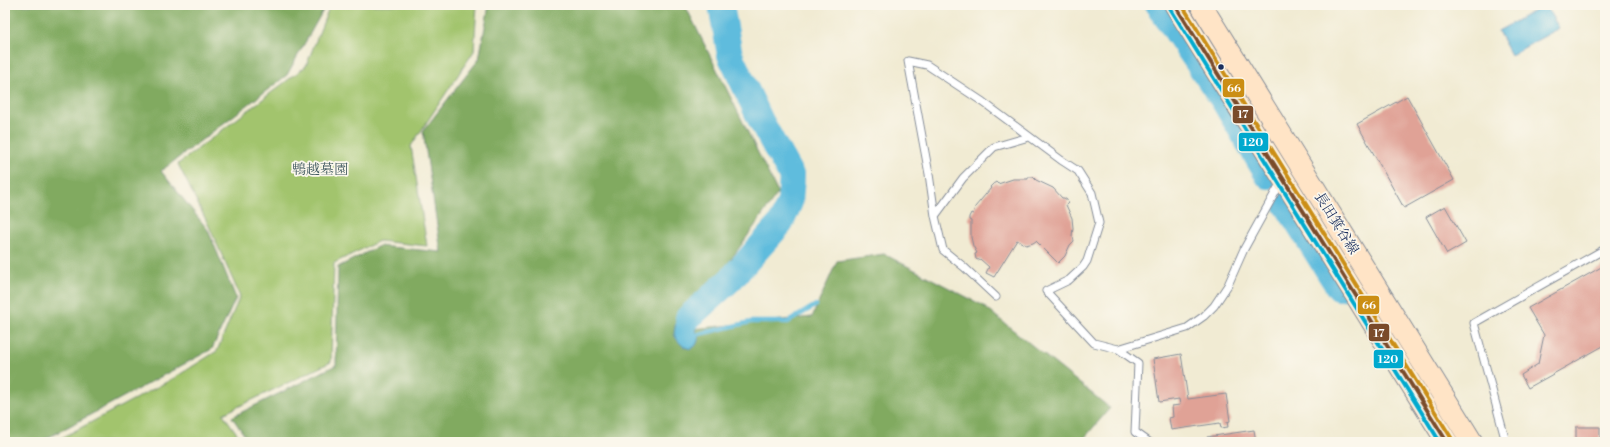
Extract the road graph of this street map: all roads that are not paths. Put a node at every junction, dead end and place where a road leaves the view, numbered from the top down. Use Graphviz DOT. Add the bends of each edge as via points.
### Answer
graph roads {
  1 [pos="1174,5"];
  2 [pos="1207,10"];
  3 [pos="1189,28"];
  4 [pos="1029,137"];
  5 [pos="1283,178"];
  6 [pos="935,216"];
  7 [pos="1605,249"];
  8 [pos="996,297"];
  9 [pos="1118,349"];
  10 [pos="1149,442"];
  11 [pos="1447,442"];
  12 [pos="1472,442"];
  13 [pos="1506,442"];
  1 -- 3 [label="street, 長田箕谷線"];
  2 -- 3 [label="lane"];
  2 -- 12 [label="street, 長田箕谷線"];
  3 -- 5 [label="street, 長田箕谷線"];
  4 -- 6 [label="lane" via="994,147 964,178"];
  4 -- 6 [label="lane" via="983,102 927,65 908,61"];
  4 -- 9 [label="lane" via="1078,171 1092,193 1099,223 1083,267 1069,280 1046,291 1094,343"];
  5 -- 9 [label="lane" via="1244,249 1228,285 1214,306 1186,328"];
  5 -- 11 [label="street, 長田箕谷線"];
  6 -- 8 [label="lane" via="944,250"];
  7 -- 13 [label="lane" via="1474,323"];
  9 -- 10 [label="lane" via="1138,364 1135,432"];
}
